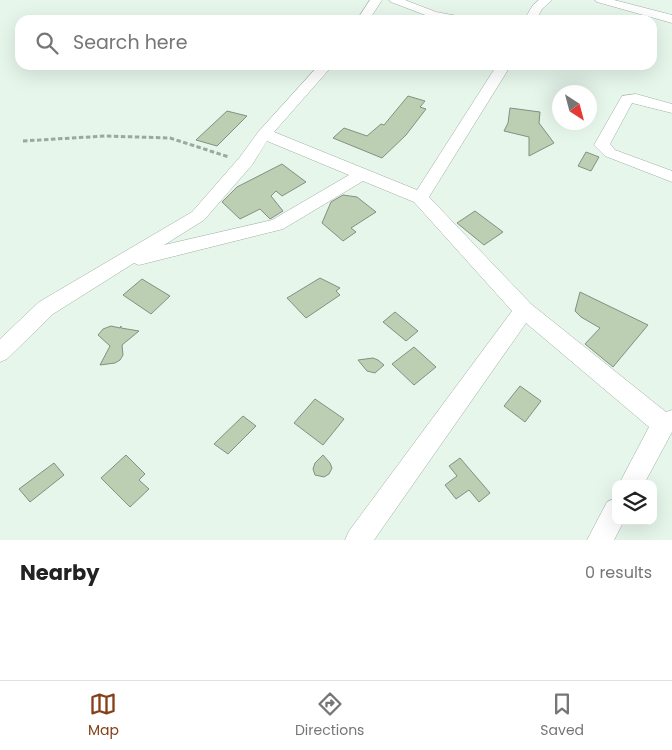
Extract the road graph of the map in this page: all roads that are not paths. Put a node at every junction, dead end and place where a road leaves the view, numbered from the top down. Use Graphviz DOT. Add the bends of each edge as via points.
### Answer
graph roads {
  1 [pos="376,0"];
  2 [pos="395,0"];
  3 [pos="546,0"];
  4 [pos="601,0"];
  5 [pos="366,15"];
  6 [pos="433,15"];
  7 [pos="533,15"];
  8 [pos="672,19"];
  9 [pos="322,70"];
  10 [pos="501,70"];
  11 [pos="672,109"];
  12 [pos="264,134"];
  13 [pos="362,174"];
  14 [pos="672,178"];
  15 [pos="420,198"];
  16 [pos="118,263"];
  17 [pos="524,310"];
  18 [pos="0,353"];
  19 [pos="668,422"];
  20 [pos="633,480"];
  21 [pos="612,518"];
  22 [pos="358,540"];
  23 [pos="600,540"];
  1 -- 5 [label="street"];
  2 -- 6 [label="street"];
  3 -- 7 [label="street"];
  4 -- 8 [label="street"];
  9 -- 12 [label="street"];
  10 -- 15 [label="street"];
  11 -- 14 [label="street" via="636,98 626,100 602,145 610,153"];
  12 -- 13 [label="street"];
  12 -- 16 [label="street" via="246,161 198,216"];
  13 -- 15 [label="street"];
  13 -- 16 [label="street" via="277,225"];
  15 -- 17 [label="street"];
  16 -- 18 [label="street" via="46,308"];
  17 -- 19 [label="street"];
  17 -- 22 [label="street"];
  19 -- 20 [label="street"];
  21 -- 23 [label="street"];
}
